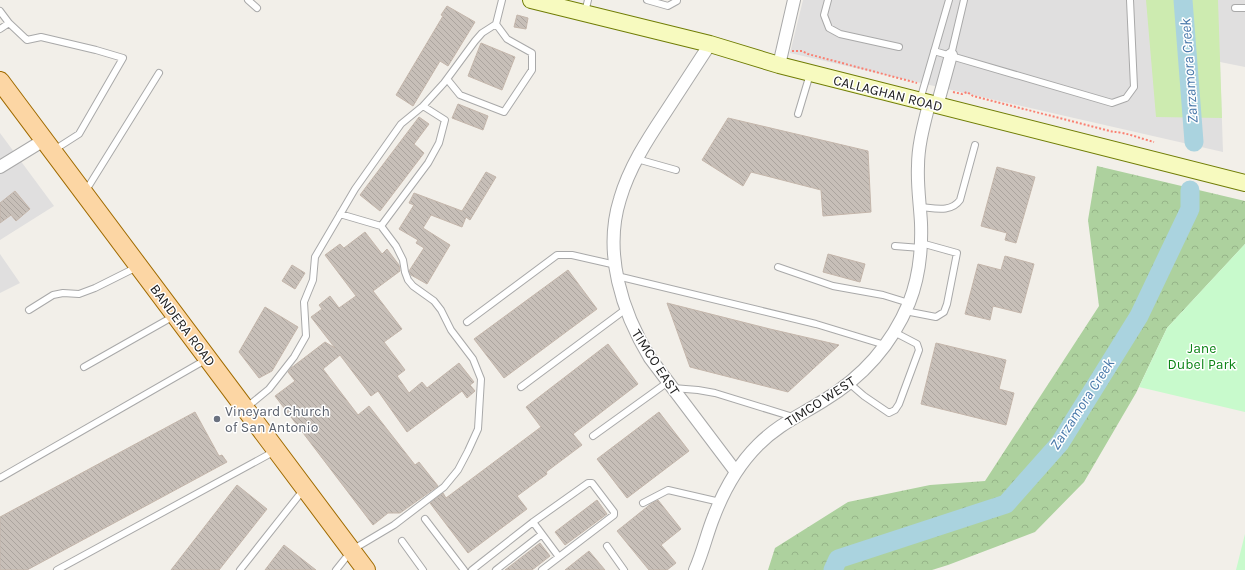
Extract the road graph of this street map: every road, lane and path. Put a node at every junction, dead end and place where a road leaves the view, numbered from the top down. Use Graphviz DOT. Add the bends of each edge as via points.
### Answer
graph roads {
  1 [pos="248,0"];
  2 [pos="502,0"];
  3 [pos="647,0"];
  4 [pos="677,0"];
  5 [pos="794,0"];
  6 [pos="828,0"];
  7 [pos="949,0"];
  8 [pos="964,0"];
  9 [pos="1130,0"];
  10 [pos="537,1"];
  11 [pos="586,7"];
  12 [pos="257,8"];
  13 [pos="1235,8"];
  14 [pos="1245,8"];
  15 [pos="0,11"];
  16 [pos="9,23"];
  17 [pos="496,24"];
  18 [pos="0,29"];
  19 [pos="710,44"];
  20 [pos="899,47"];
  21 [pos="794,51"];
  22 [pos="934,51"];
  23 [pos="951,55"];
  24 [pos="779,65"];
  25 [pos="159,73"];
  26 [pos="810,73"];
  27 [pos="447,79"];
  28 [pos="920,84"];
  29 [pos="1,85"];
  30 [pos="952,92"];
  31 [pos="929,104"];
  32 [pos="423,106"];
  33 [pos="798,114"];
  34 [pos="1154,142"];
  35 [pos="49,145"];
  36 [pos="975,145"];
  37 [pos="637,159"];
  38 [pos="0,167"];
  39 [pos="676,170"];
  40 [pos="1245,183"];
  41 [pos="84,193"];
  42 [pos="920,207"];
  43 [pos="340,214"];
  44 [pos="381,226"];
  45 [pos="895,246"];
  46 [pos="921,246"];
  47 [pos="139,266"];
  48 [pos="778,268"];
  49 [pos="617,270"];
  50 [pos="907,307"];
  51 [pos="626,309"];
  52 [pos="29,310"];
  53 [pos="176,315"];
  54 [pos="467,322"];
  55 [pos="894,332"];
  56 [pos="885,345"];
  57 [pos="208,358"];
  58 [pos="84,368"];
  59 [pos="849,383"];
  60 [pos="670,385"];
  61 [pos="521,387"];
  62 [pos="245,408"];
  63 [pos="794,417"];
  64 [pos="593,436"];
  65 [pos="277,450"];
  66 [pos="736,472"];
  67 [pos="0,478"];
  68 [pos="305,488"];
  69 [pos="720,502"];
  70 [pos="642,503"];
  71 [pos="425,519"];
  72 [pos="533,522"];
  73 [pos="542,534"];
  74 [pos="402,541"];
  75 [pos="607,546"];
  76 [pos="352,550"];
  77 [pos="559,557"];
  78 [pos="57,570"];
  79 [pos="240,570"];
  80 [pos="336,570"];
  81 [pos="366,570"];
  82 [pos="423,570"];
  83 [pos="464,570"];
  84 [pos="472,570"];
  85 [pos="496,570"];
  86 [pos="542,570"];
  87 [pos="624,570"];
  88 [pos="695,570"];
  1 -- 12 [label="lane"];
  2 -- 17 [label="lane"];
  3 -- 4 [label="lane" via="668,6"];
  5 -- 24 [label="street"];
  6 -- 20 [label="lane" via="824,15 829,28 840,34"];
  7 -- 22 [label="lane"];
  8 -- 23 [label="lane"];
  9 -- 23 [label="lane" via="1134,87 1126,98 1112,103"];
  10 -- 11 [label="main road, CALLAGHAN ROAD"];
  11 -- 19 [label="main road, CALLAGHAN ROAD"];
  13 -- 14 [label="lane"];
  15 -- 16 [label="lane"];
  16 -- 18 [label="lane"];
  16 -- 35 [label="lane" via="27,40 41,37 123,58 79,134"];
  17 -- 27 [label="lane" via="482,33"];
  17 -- 27 [label="lane" via="507,39 532,54 532,70 504,112 460,95"];
  19 -- 24 [label="main road, CALLAGHAN ROAD"];
  19 -- 37 [label="street, TIMCO EAST"];
  21 -- 28 [label="path"];
  22 -- 23 [label="lane"];
  22 -- 31 [label="lane"];
  23 -- 31 [label="street, TIMCO WEST"];
  24 -- 26 [label="main road, CALLAGHAN ROAD"];
  25 -- 41 [label="lane"];
  26 -- 31 [label="main road, CALLAGHAN ROAD"];
  26 -- 33 [label="lane"];
  27 -- 32 [label="lane"];
  29 -- 35 [label="main road, BANDERA ROAD"];
  30 -- 34 [label="path" via="967,92 973,96"];
  31 -- 40 [label="main road, CALLAGHAN ROAD"];
  31 -- 42 [label="street, TIMCO WEST" via="918,152"];
  32 -- 43 [label="lane" via="401,124"];
  32 -- 44 [label="lane" via="445,120 439,143"];
  35 -- 38 [label="street"];
  35 -- 41 [label="main road, BANDERA ROAD"];
  36 -- 42 [label="lane" via="957,204 951,208"];
  37 -- 39 [label="lane"];
  37 -- 49 [label="street, TIMCO EAST" via="619,201 614,240"];
  41 -- 47 [label="main road, BANDERA ROAD"];
  42 -- 46 [label="street, TIMCO WEST"];
  43 -- 44 [label="lane"];
  43 -- 62 [label="lane" via="315,257 313,280 304,302 306,336 294,357 269,389"];
  44 -- 76 [label="lane" via="403,260 408,280 434,301 473,359 481,379 478,429 458,470 444,487 394,525"];
  45 -- 46 [label="lane"];
  46 -- 50 [label="street, TIMCO WEST" via="916,281"];
  46 -- 50 [label="lane" via="957,253 947,304 944,312 936,317"];
  47 -- 52 [label="lane" via="94,289 79,294 53,295"];
  47 -- 53 [label="main road, BANDERA ROAD"];
  48 -- 50 [label="lane" via="833,286 883,294"];
  49 -- 51 [label="street, TIMCO EAST"];
  49 -- 54 [label="lane" via="572,254 557,255"];
  49 -- 56 [label="lane"];
  50 -- 55 [label="street, TIMCO WEST"];
  51 -- 60 [label="street, TIMCO EAST" via="639,340"];
  51 -- 61 [label="lane"];
  53 -- 57 [label="main road, BANDERA ROAD"];
  53 -- 58 [label="lane"];
  55 -- 56 [label="street, TIMCO WEST"];
  55 -- 59 [label="lane" via="917,344 919,350 895,410 889,413"];
  56 -- 59 [label="street, TIMCO WEST" via="862,373"];
  57 -- 62 [label="main road, BANDERA ROAD"];
  57 -- 67 [label="lane"];
  59 -- 63 [label="street, TIMCO WEST"];
  60 -- 63 [label="lane" via="715,393"];
  60 -- 64 [label="lane"];
  60 -- 66 [label="street, TIMCO EAST"];
  62 -- 65 [label="main road, BANDERA ROAD"];
  63 -- 66 [label="street, TIMCO WEST" via="758,445"];
  65 -- 68 [label="main road, BANDERA ROAD"];
  65 -- 78 [label="lane"];
  66 -- 69 [label="street, TIMCO WEST"];
  68 -- 76 [label="main road, BANDERA ROAD"];
  68 -- 79 [label="lane"];
  69 -- 70 [label="lane" via="668,490"];
  69 -- 88 [label="street, TIMCO WEST"];
  71 -- 83 [label="lane"];
  72 -- 73 [label="lane"];
  72 -- 77 [label="lane" via="588,483 594,485 614,515"];
  72 -- 84 [label="lane"];
  73 -- 77 [label="lane"];
  73 -- 85 [label="lane"];
  74 -- 82 [label="lane"];
  75 -- 87 [label="lane"];
  76 -- 80 [label="lane"];
  76 -- 81 [label="main road, BANDERA ROAD"];
  77 -- 86 [label="lane"];
}
